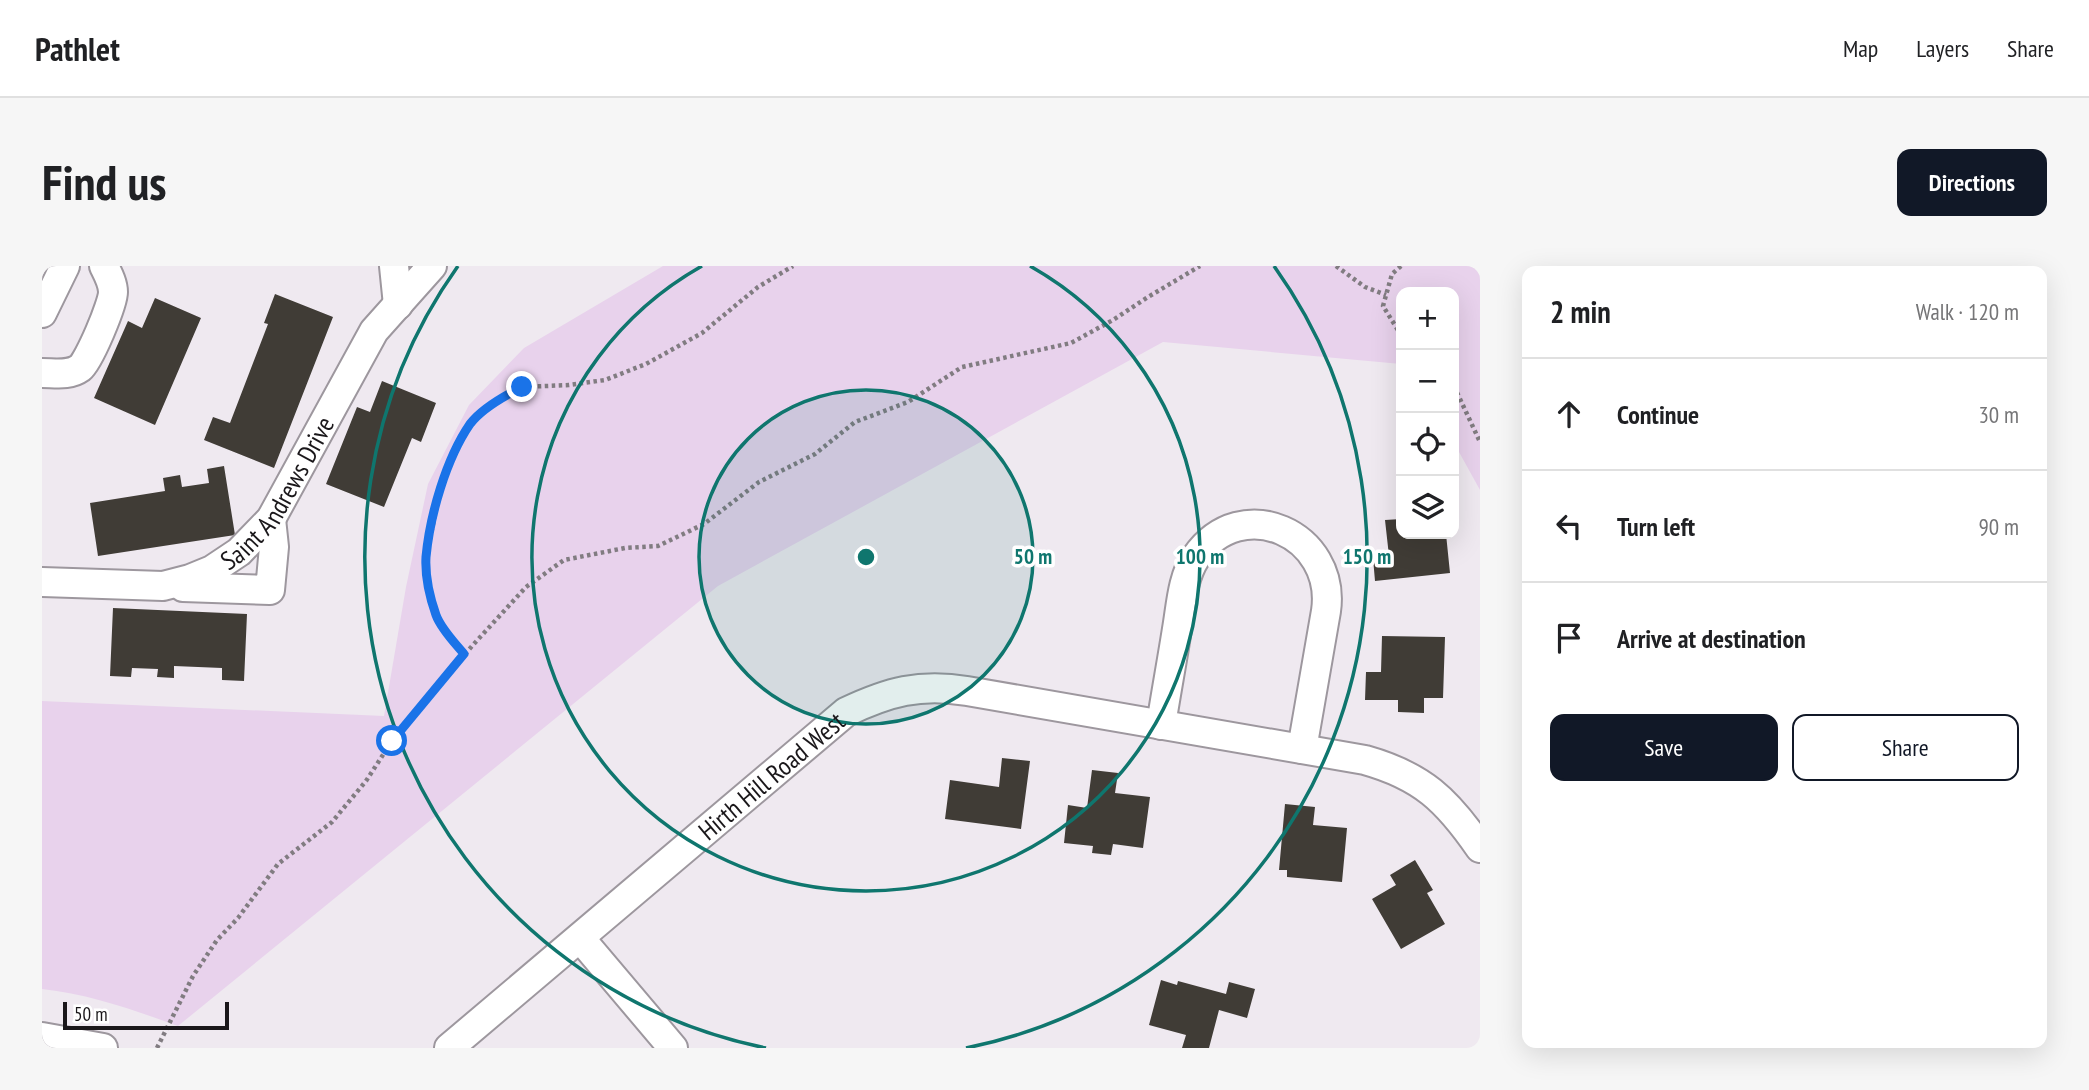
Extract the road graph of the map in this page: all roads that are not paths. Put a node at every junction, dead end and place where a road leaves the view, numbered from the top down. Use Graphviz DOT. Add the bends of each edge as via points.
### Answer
graph roads {
  1 [pos="65,266"];
  2 [pos="104,266"];
  3 [pos="394,266"];
  4 [pos="432,266"];
  5 [pos="398,305"];
  6 [pos="43,309"];
  7 [pos="42,373"];
  8 [pos="271,519"];
  9 [pos="42,582"];
  10 [pos="163,586"];
  11 [pos="1171,726"];
  12 [pos="1302,749"];
  13 [pos="1480,848"];
  14 [pos="580,938"];
  15 [pos="42,1037"];
  16 [pos="103,1048"];
  17 [pos="449,1048"];
  18 [pos="673,1048"];
  1 -- 6 [label="street"];
  2 -- 7 [label="street" via="113,294 89,359 78,370"];
  3 -- 5 [label="street"];
  4 -- 5 [label="street, Saint Andrews Drive"];
  5 -- 8 [label="street, Saint Andrews Drive" via="374,331"];
  8 -- 10 [label="street, Saint Andrews Drive" via="239,552 212,570"];
  8 -- 10 [label="street" via="270,590"];
  9 -- 10 [label="street, Saint Andrews Drive"];
  11 -- 12 [label="street, Hirth Hill Road West"];
  11 -- 12 [label="street" via="1190,567 1204,547 1223,533 1269,526 1301,540 1316,558 1327,589"];
  11 -- 14 [label="street, Hirth Hill Road West" via="944,687 889,694 846,712"];
  12 -- 13 [label="street, Hirth Hill Road West" via="1365,760 1410,776 1449,808"];
  14 -- 17 [label="street, Hirth Hill Road West"];
  14 -- 18 [label="street"];
  15 -- 16 [label="street"];
}
